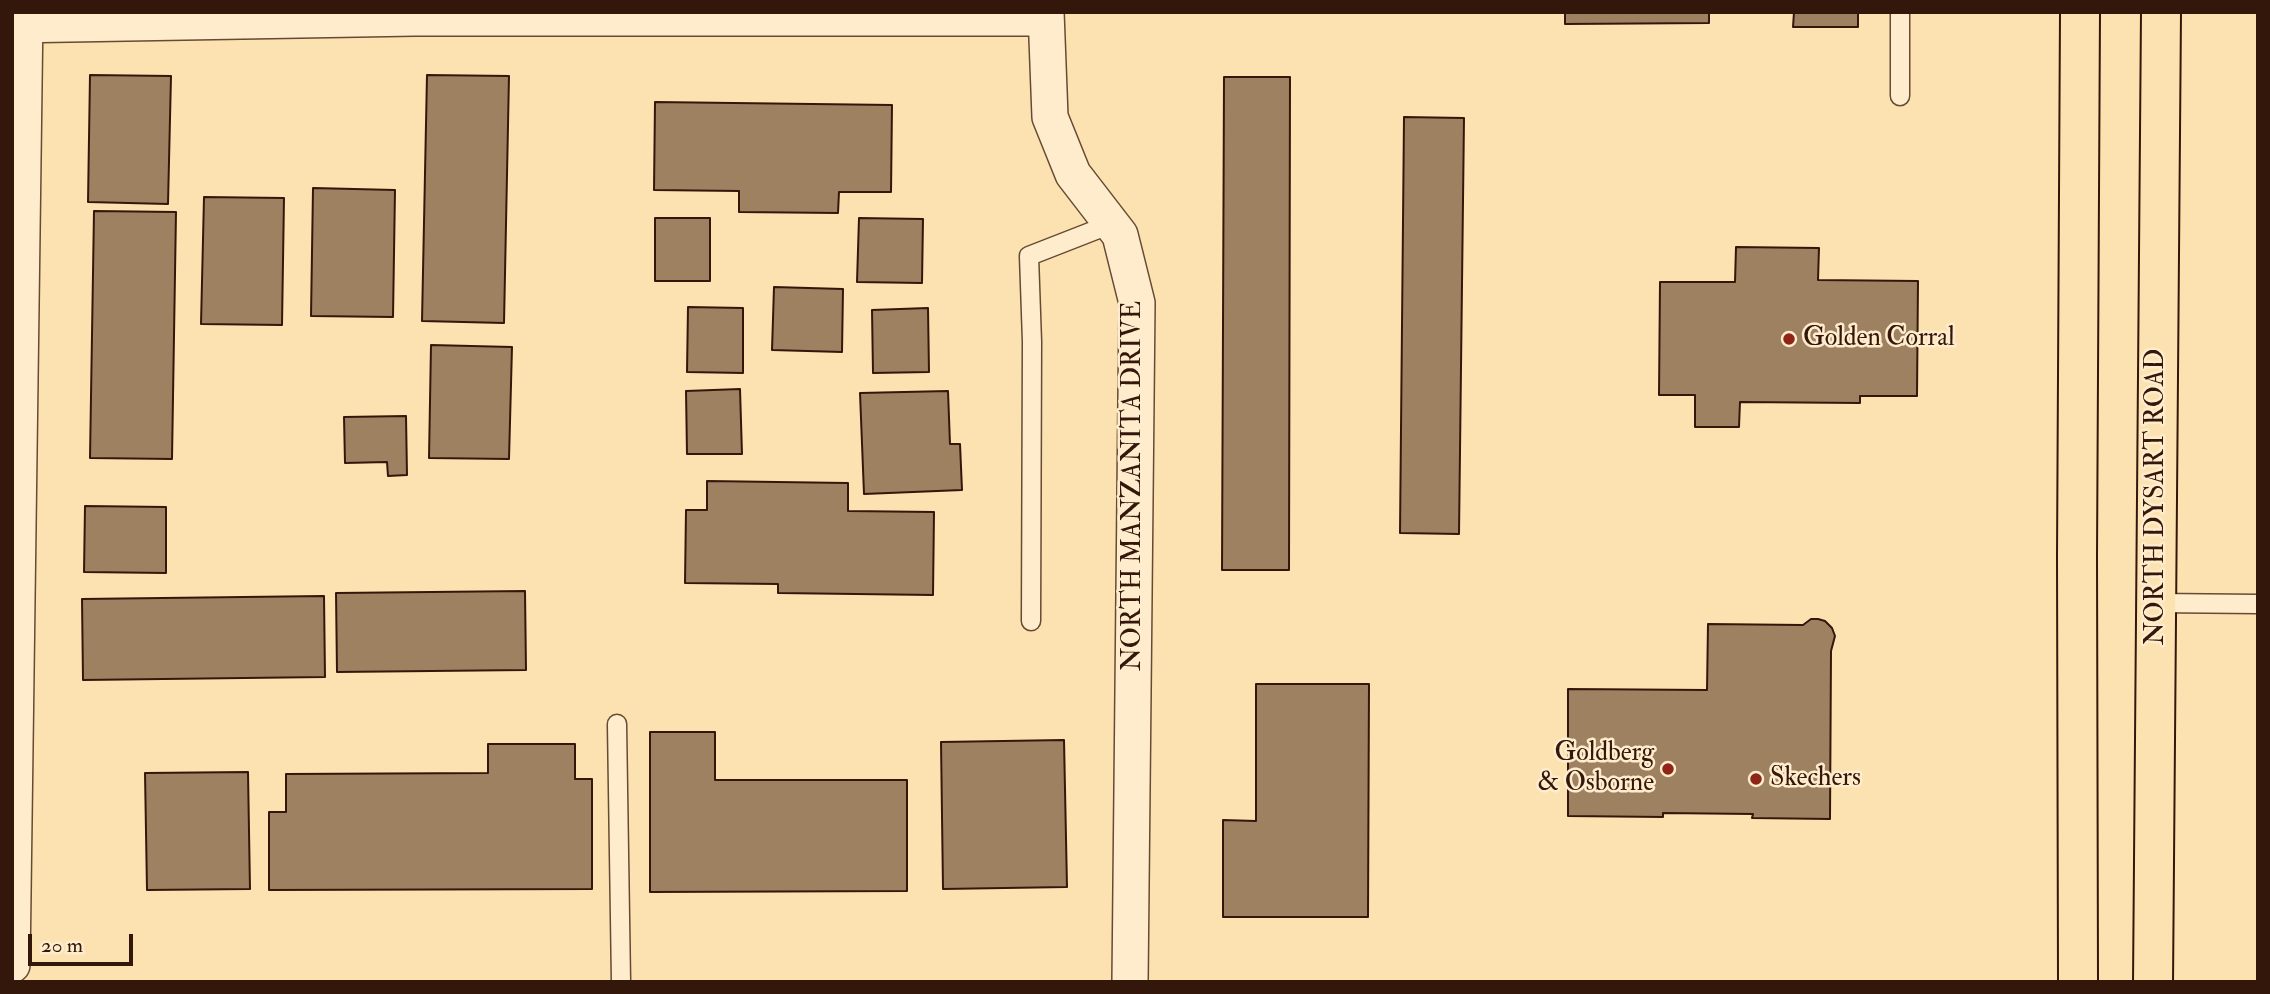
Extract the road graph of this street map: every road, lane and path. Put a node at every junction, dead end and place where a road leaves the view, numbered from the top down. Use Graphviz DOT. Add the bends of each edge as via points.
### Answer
graph roads {
  1 [pos="1900,12"];
  2 [pos="2080,12"];
  3 [pos="2161,12"];
  4 [pos="415,15"];
  5 [pos="812,15"];
  6 [pos="1046,15"];
  7 [pos="21,21"];
  8 [pos="1900,96"];
  9 [pos="1111,224"];
  10 [pos="17,264"];
  11 [pos="2155,603"];
  12 [pos="2258,604"];
  13 [pos="1031,621"];
  14 [pos="617,724"];
  15 [pos="12,950"];
  16 [pos="12,965"];
  17 [pos="621,982"];
  18 [pos="1130,982"];
  19 [pos="2078,982"];
  20 [pos="2153,982"];
  1 -- 8 [label="lane"];
  2 -- 19 [label="main road"];
  3 -- 11 [label="main road, NORTH DYSART ROAD"];
  4 -- 5 [label="street"];
  4 -- 7 [label="street"];
  5 -- 6 [label="street"];
  6 -- 9 [label="street, NORTH MANZANITA DRIVE" via="1050,117 1073,174"];
  7 -- 10 [label="street"];
  9 -- 13 [label="lane" via="1029,256"];
  9 -- 18 [label="street, NORTH MANZANITA DRIVE" via="1120,235 1137,303"];
  10 -- 15 [label="street"];
  11 -- 12 [label="lane"];
  11 -- 20 [label="main road, NORTH DYSART ROAD"];
  14 -- 17 [label="lane"];
  15 -- 16 [label="street"];
}
